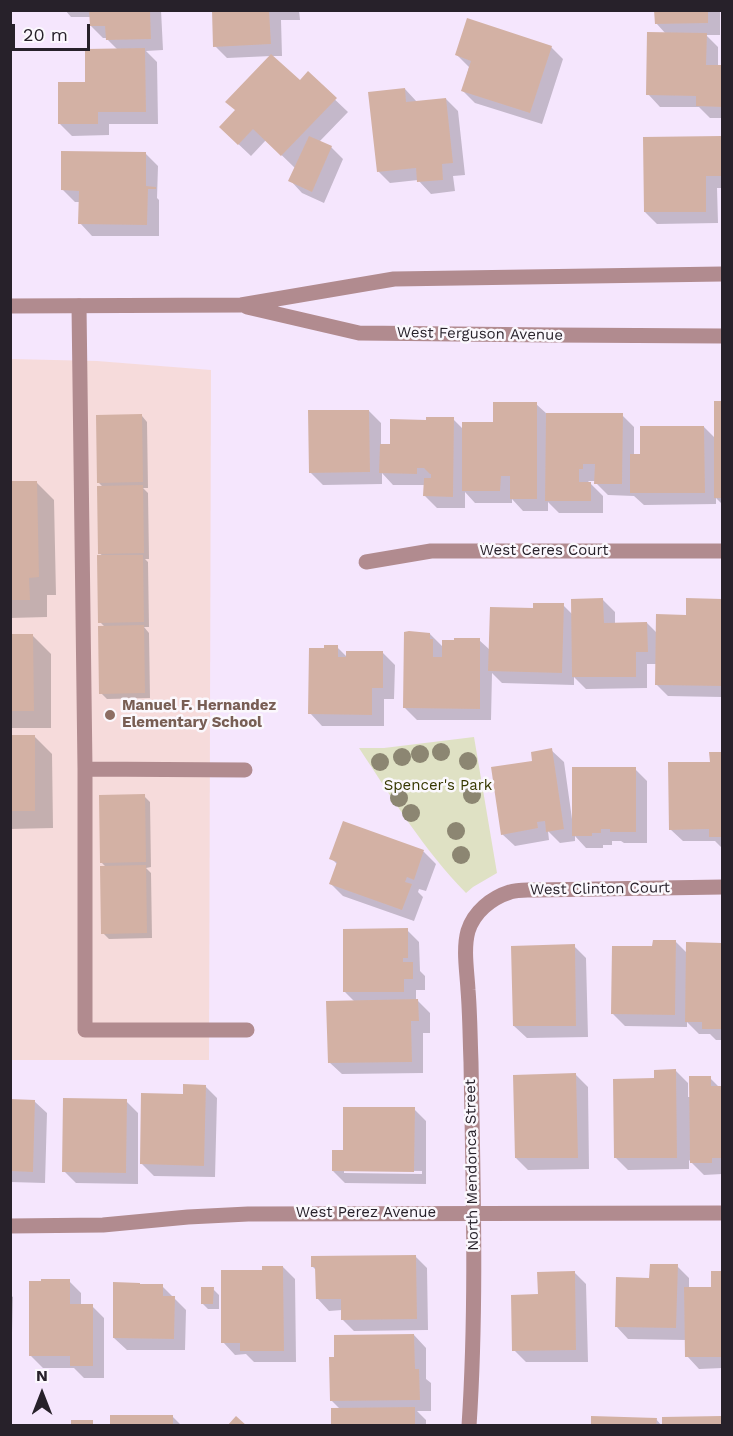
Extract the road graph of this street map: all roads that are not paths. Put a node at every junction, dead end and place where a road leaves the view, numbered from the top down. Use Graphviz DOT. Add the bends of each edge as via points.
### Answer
graph roads {
  1 [pos="723,274"];
  2 [pos="241,305"];
  3 [pos="10,306"];
  4 [pos="80,306"];
  5 [pos="723,336"];
  6 [pos="723,551"];
  7 [pos="366,562"];
  8 [pos="85,769"];
  9 [pos="245,770"];
  10 [pos="723,887"];
  11 [pos="482,908"];
  12 [pos="247,1030"];
  13 [pos="473,1213"];
  14 [pos="723,1213"];
  15 [pos="10,1226"];
  16 [pos="469,1425"];
  1 -- 2 [label="street, West Ferguson Avenue" via="394,279"];
  2 -- 4 [label="street, West Ferguson Avenue"];
  2 -- 5 [label="street, West Ferguson Avenue" via="359,333"];
  3 -- 4 [label="street, West Ferguson Avenue"];
  4 -- 8 [label="street"];
  6 -- 7 [label="street, West Ceres Court" via="432,551"];
  8 -- 9 [label="street"];
  8 -- 12 [label="street" via="85,1030"];
  10 -- 11 [label="street, West Clinton Court" via="512,891"];
  11 -- 13 [label="street, North Mendonca Street" via="468,931 466,948"];
  13 -- 14 [label="street, West Perez Avenue"];
  13 -- 15 [label="street, West Perez Avenue" via="231,1214 103,1226"];
  13 -- 16 [label="street, North Mendonca Street"];
}
